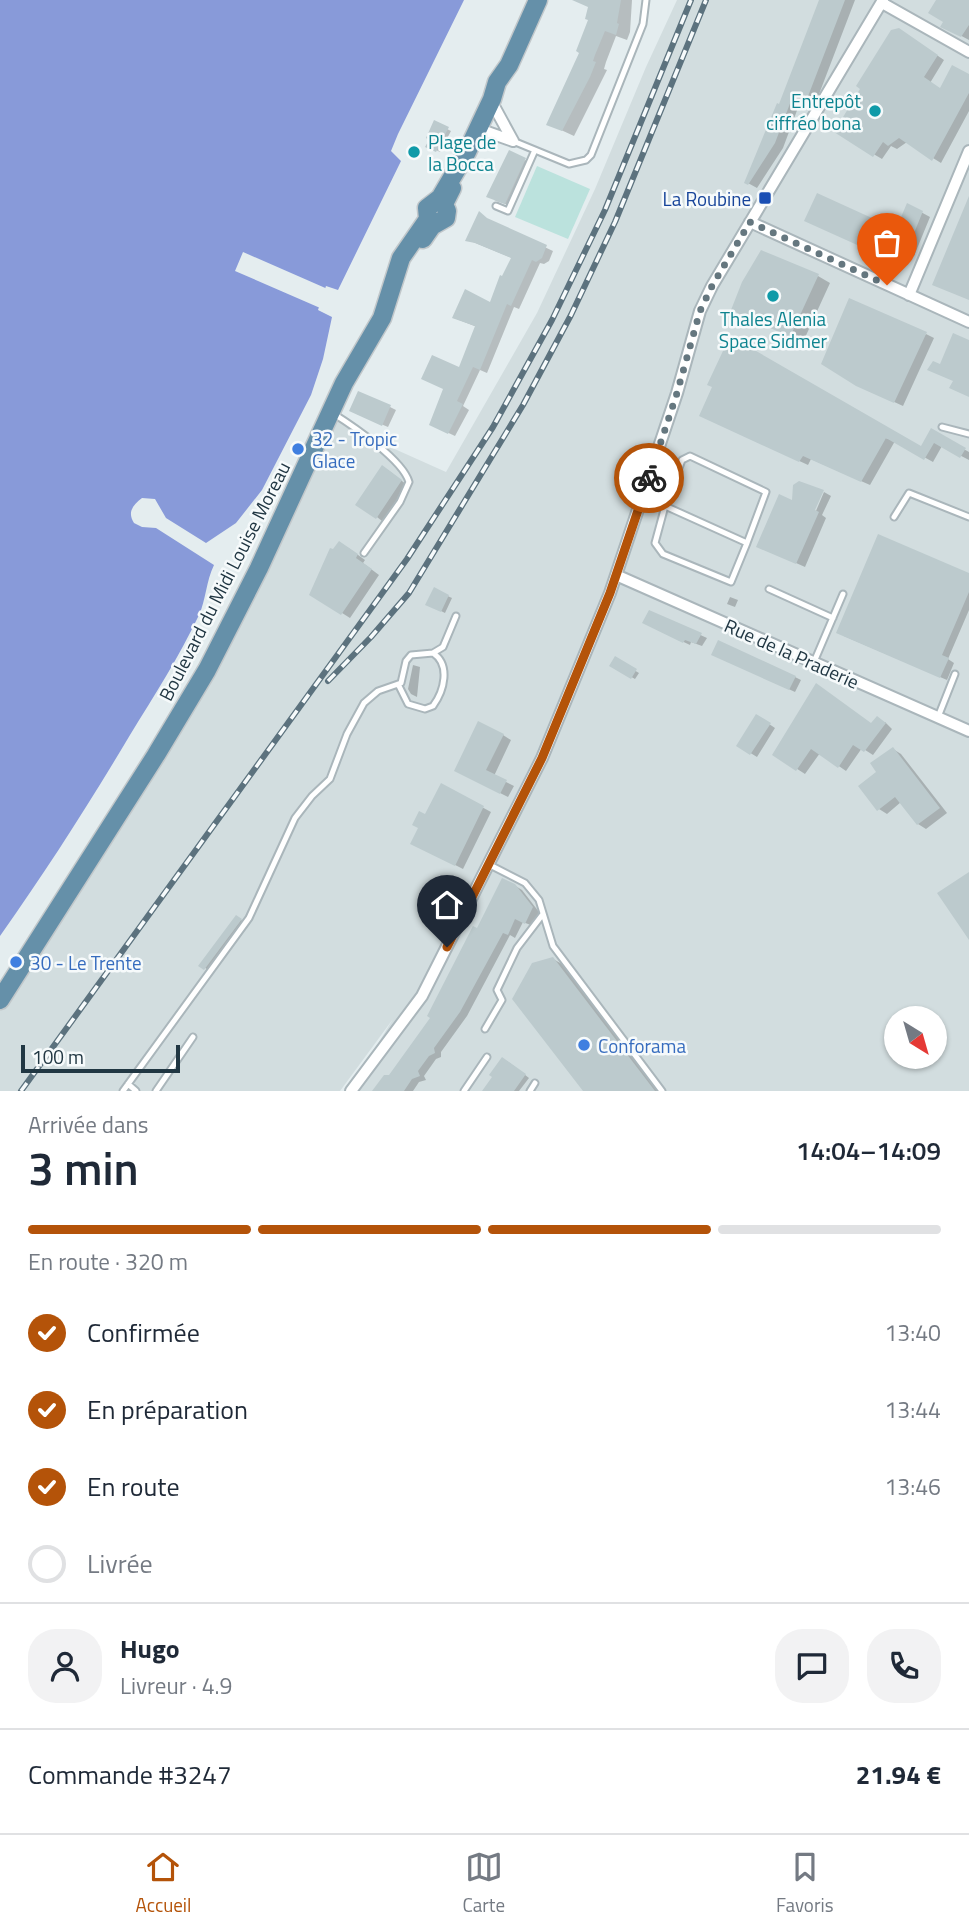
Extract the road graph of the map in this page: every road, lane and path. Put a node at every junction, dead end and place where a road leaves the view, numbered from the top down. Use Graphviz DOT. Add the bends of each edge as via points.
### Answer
graph roads {
  1 [pos="538,0"];
  2 [pos="543,0"];
  3 [pos="646,0"];
  4 [pos="882,1"];
  5 [pos="969,52"];
  6 [pos="495,108"];
  7 [pos="481,130"];
  8 [pos="513,141"];
  9 [pos="535,150"];
  10 [pos="969,151"];
  11 [pos="496,206"];
  12 [pos="750,222"];
  13 [pos="909,295"];
  14 [pos="969,321"];
  15 [pos="331,412"];
  16 [pos="942,427"];
  17 [pos="969,434"];
  18 [pos="642,499"];
  19 [pos="665,506"];
  20 [pos="894,517"];
  21 [pos="969,517"];
  22 [pos="747,543"];
  23 [pos="364,553"];
  24 [pos="616,575"];
  25 [pos="769,589"];
  26 [pos="843,594"];
  27 [pos="456,617"];
  28 [pos="833,618"];
  29 [pos="433,653"];
  30 [pos="813,663"];
  31 [pos="955,674"];
  32 [pos="398,684"];
  33 [pos="938,717"];
  34 [pos="969,731"];
  35 [pos="488,864"];
  36 [pos="543,914"];
  37 [pos="0,1000"];
  38 [pos="485,1029"];
  39 [pos="193,1037"];
  40 [pos="487,1057"];
  41 [pos="535,1083"];
  42 [pos="128,1084"];
  43 [pos="123,1091"];
  44 [pos="136,1091"];
  45 [pos="156,1091"];
  46 [pos="351,1091"];
  47 [pos="464,1091"];
  48 [pos="530,1091"];
  49 [pos="662,1091"];
  1 -- 7 [label="main road, Boulevard du Midi Louise Moreau" via="497,82"];
  2 -- 6 [label="main road, Boulevard du Midi Louise Moreau"];
  3 -- 9 [label="lane" via="643,24 591,155 569,164"];
  4 -- 5 [label="street"];
  4 -- 12 [label="street"];
  6 -- 7 [label="main road, Boulevard du Midi Louise Moreau"];
  6 -- 8 [label="street"];
  7 -- 8 [label="street"];
  7 -- 15 [label="main road, Boulevard du Midi Louise Moreau" via="440,203 447,211 446,218 431,221 396,276 382,318"];
  8 -- 9 [label="lane"];
  9 -- 11 [label="lane" via="508,211"];
  10 -- 13 [label="street"];
  12 -- 13 [label="street"];
  12 -- 18 [label="street" via="700,311"];
  13 -- 14 [label="street"];
  15 -- 23 [label="lane" via="382,450 409,482"];
  15 -- 37 [label="main road, Boulevard du Midi Louise Moreau" via="206,670"];
  16 -- 17 [label="lane"];
  18 -- 19 [label="lane"];
  18 -- 24 [label="street"];
  19 -- 22 [label="lane"];
  19 -- 22 [label="lane" via="655,543 663,554 731,582"];
  19 -- 22 [label="lane" via="682,460 690,456 766,492"];
  20 -- 21 [label="lane" via="909,493"];
  24 -- 30 [label="street, Rue de la Praderie"];
  24 -- 35 [label="street" via="542,758"];
  25 -- 28 [label="lane"];
  26 -- 28 [label="lane"];
  27 -- 29 [label="lane" via="447,643"];
  28 -- 30 [label="lane"];
  29 -- 32 [label="lane" via="408,658"];
  29 -- 32 [label="lane" via="445,668 433,706 425,709 408,704"];
  30 -- 33 [label="street, Rue de la Praderie"];
  31 -- 33 [label="lane"];
  32 -- 42 [label="lane" via="378,691 364,703 330,779 296,818 249,918"];
  33 -- 34 [label="street, Rue de la Praderie"];
  35 -- 36 [label="lane" via="525,883 539,900"];
  35 -- 46 [label="street" via="422,996"];
  36 -- 38 [label="lane" via="517,948 498,990 502,1000"];
  36 -- 49 [label="lane" via="554,946"];
  39 -- 45 [label="lane"];
  40 -- 47 [label="lane"];
  41 -- 48 [label="lane"];
  42 -- 43 [label="lane"];
  42 -- 44 [label="lane"];
}
